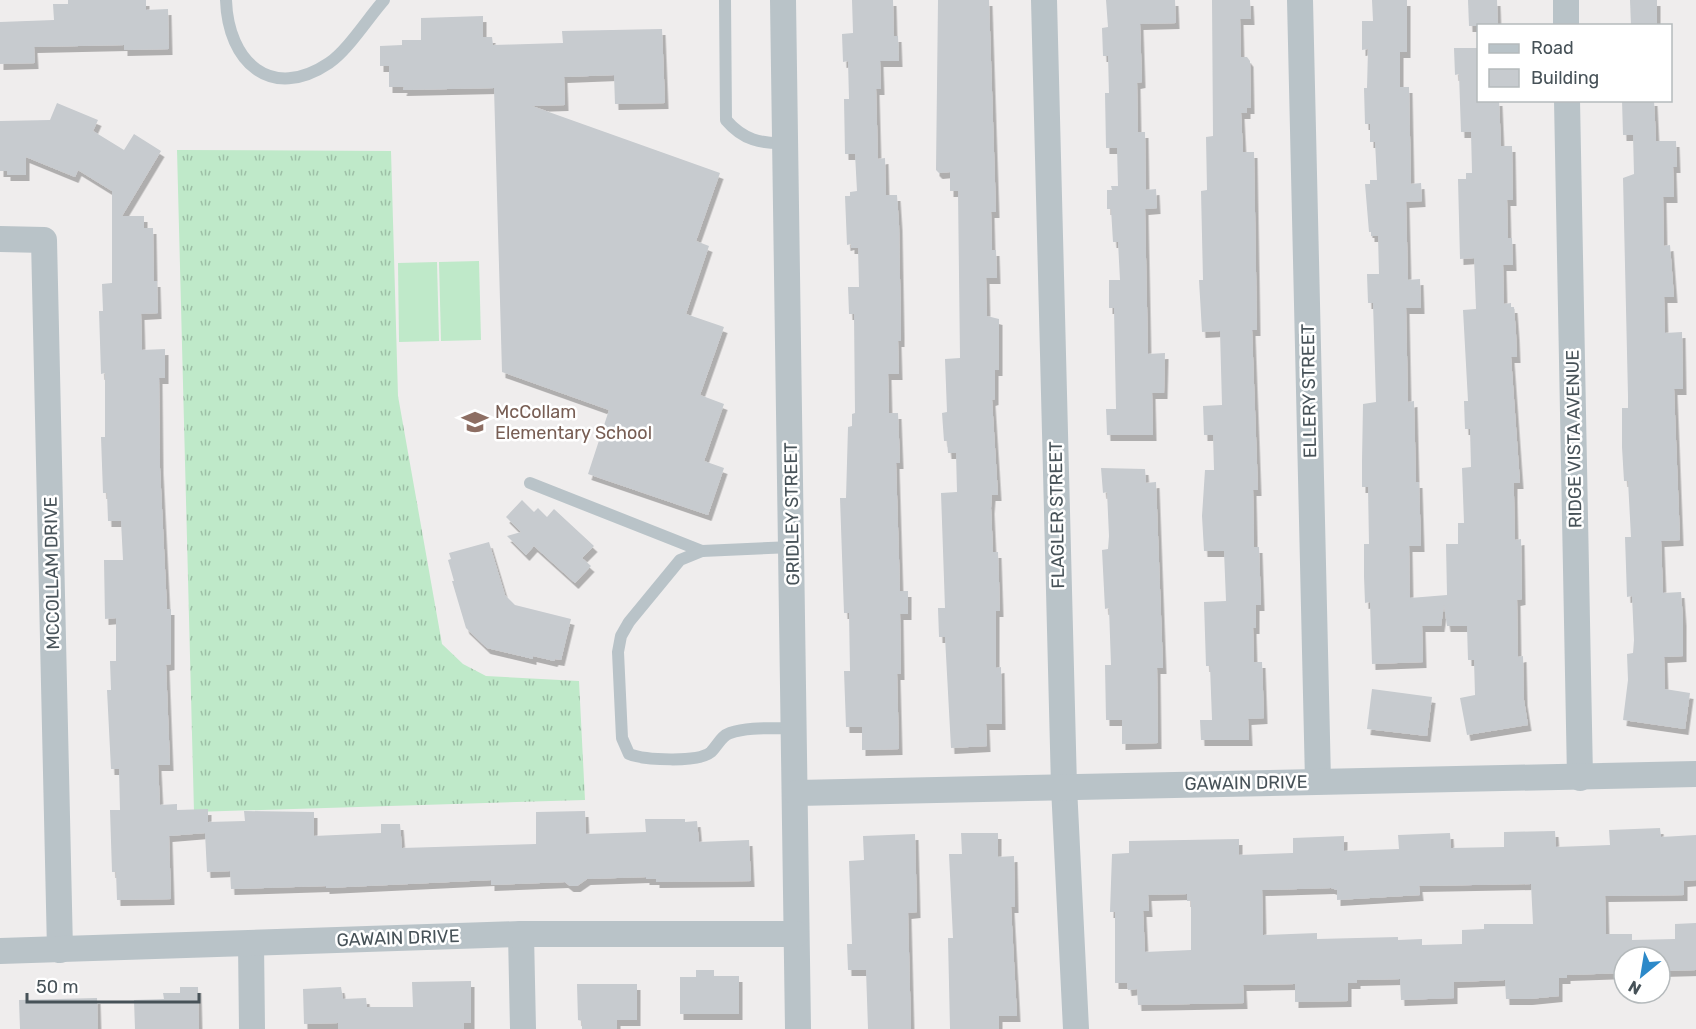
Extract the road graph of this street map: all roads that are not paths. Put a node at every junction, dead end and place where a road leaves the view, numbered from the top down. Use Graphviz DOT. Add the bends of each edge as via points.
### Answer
graph roads {
  1 [pos="226,0"];
  2 [pos="384,0"];
  3 [pos="725,0"];
  4 [pos="783,0"];
  5 [pos="1044,0"];
  6 [pos="1300,0"];
  7 [pos="1566,0"];
  8 [pos="1566,24"];
  9 [pos="1567,102"];
  10 [pos="786,143"];
  11 [pos="0,239"];
  12 [pos="530,483"];
  13 [pos="793,547"];
  14 [pos="702,551"];
  15 [pos="796,728"];
  16 [pos="1696,774"];
  17 [pos="1580,778"];
  18 [pos="1318,781"];
  19 [pos="1064,787"];
  20 [pos="797,793"];
  21 [pos="521,934"];
  22 [pos="796,934"];
  23 [pos="250,943"];
  24 [pos="60,950"];
  25 [pos="0,951"];
  26 [pos="252,1029"];
  27 [pos="523,1029"];
  28 [pos="798,1029"];
  29 [pos="1076,1029"];
  1 -- 2 [label="lane" via="234,44 250,65 271,76 291,80 308,76 332,61"];
  3 -- 10 [label="lane" via="726,120 736,131 757,142"];
  4 -- 10 [label="street, GRIDLEY STREET"];
  5 -- 19 [label="street, FLAGLER STREET"];
  6 -- 18 [label="street, ELLERY STREET"];
  7 -- 8 [label="street"];
  9 -- 17 [label="street, RIDGE VISTA AVENUE"];
  10 -- 13 [label="street, GRIDLEY STREET"];
  11 -- 24 [label="street, MCCOLLAM DRIVE" via="44,240"];
  12 -- 14 [label="lane"];
  13 -- 14 [label="lane"];
  13 -- 15 [label="street, GRIDLEY STREET"];
  14 -- 15 [label="lane" via="680,560 621,636 618,652 622,738 629,754 640,758 699,758 710,753 726,734 738,730"];
  15 -- 20 [label="street, GRIDLEY STREET"];
  16 -- 17 [label="street, GAWAIN DRIVE"];
  17 -- 18 [label="street, GAWAIN DRIVE"];
  18 -- 19 [label="street, GAWAIN DRIVE"];
  19 -- 20 [label="street, GAWAIN DRIVE"];
  19 -- 29 [label="street, FLAGLER STREET"];
  20 -- 22 [label="street, GRIDLEY STREET"];
  21 -- 22 [label="street, GAWAIN DRIVE"];
  21 -- 23 [label="street, GAWAIN DRIVE"];
  21 -- 27 [label="street"];
  22 -- 28 [label="street, GRIDLEY STREET"];
  23 -- 24 [label="street, GAWAIN DRIVE"];
  23 -- 26 [label="street"];
  24 -- 25 [label="street, GAWAIN DRIVE"];
}
